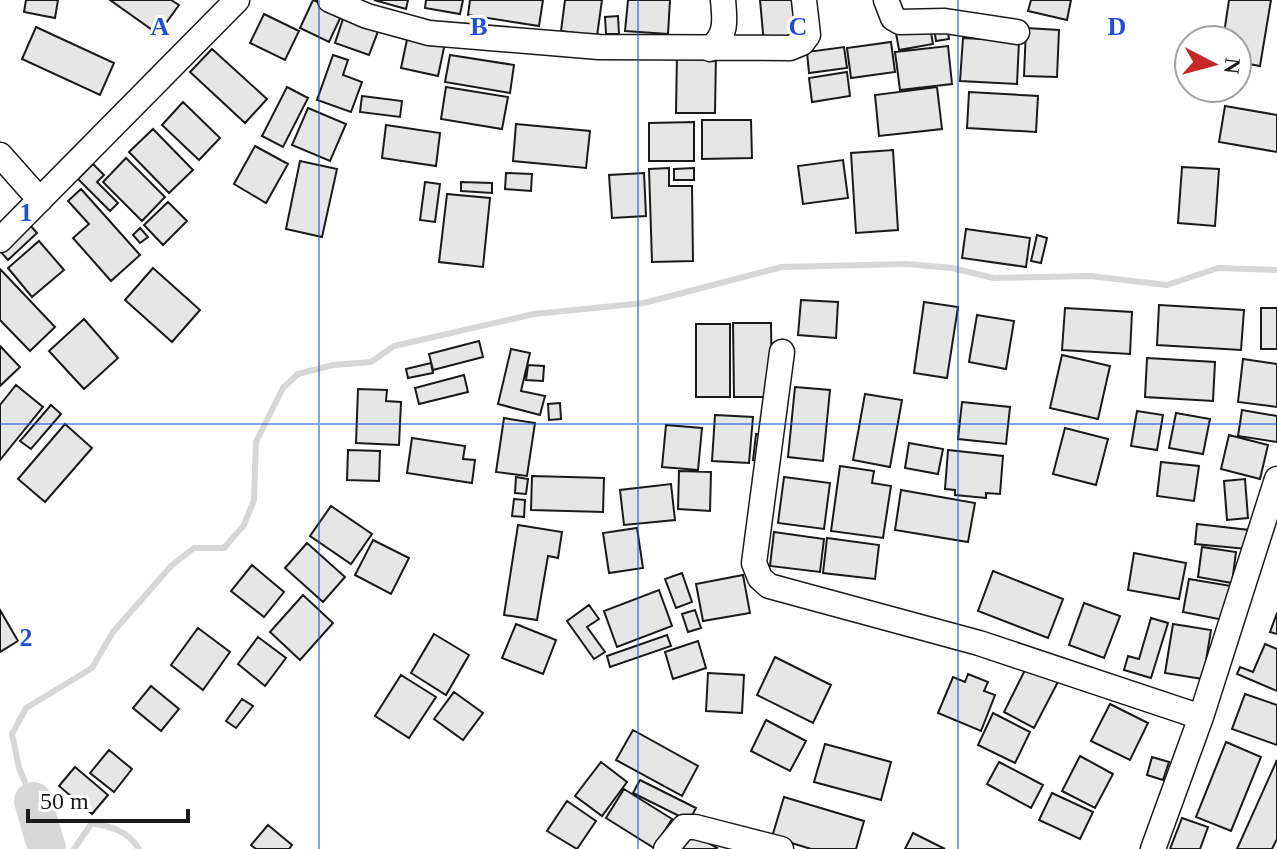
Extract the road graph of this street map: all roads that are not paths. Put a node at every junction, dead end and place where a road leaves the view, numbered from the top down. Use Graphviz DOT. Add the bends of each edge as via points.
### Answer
graph roads {
  1 [pos="237,0"];
  2 [pos="330,0"];
  3 [pos="723,0"];
  4 [pos="804,0"];
  5 [pos="886,0"];
  6 [pos="1017,32"];
  7 [pos="710,49"];
  8 [pos="0,155"];
  9 [pos="40,200"];
  10 [pos="0,240"];
  11 [pos="782,352"];
  12 [pos="1277,479"];
  13 [pos="1201,717"];
  14 [pos="666,849"];
  15 [pos="781,849"];
  16 [pos="1153,849"];
  1 -- 9 [label="street"];
  2 -- 7 [label="street" via="429,33 599,47"];
  3 -- 7 [label="street" via="726,24 721,40"];
  4 -- 7 [label="street" via="808,35 802,43 790,48"];
  5 -- 6 [label="street" via="900,22 945,21"];
  8 -- 9 [label="street"];
  9 -- 10 [label="street"];
  11 -- 13 [label="street" via="754,563 769,586 979,643"];
  12 -- 13 [label="street"];
  13 -- 16 [label="street"];
  14 -- 15 [label="street" via="684,827 695,827"];
}
